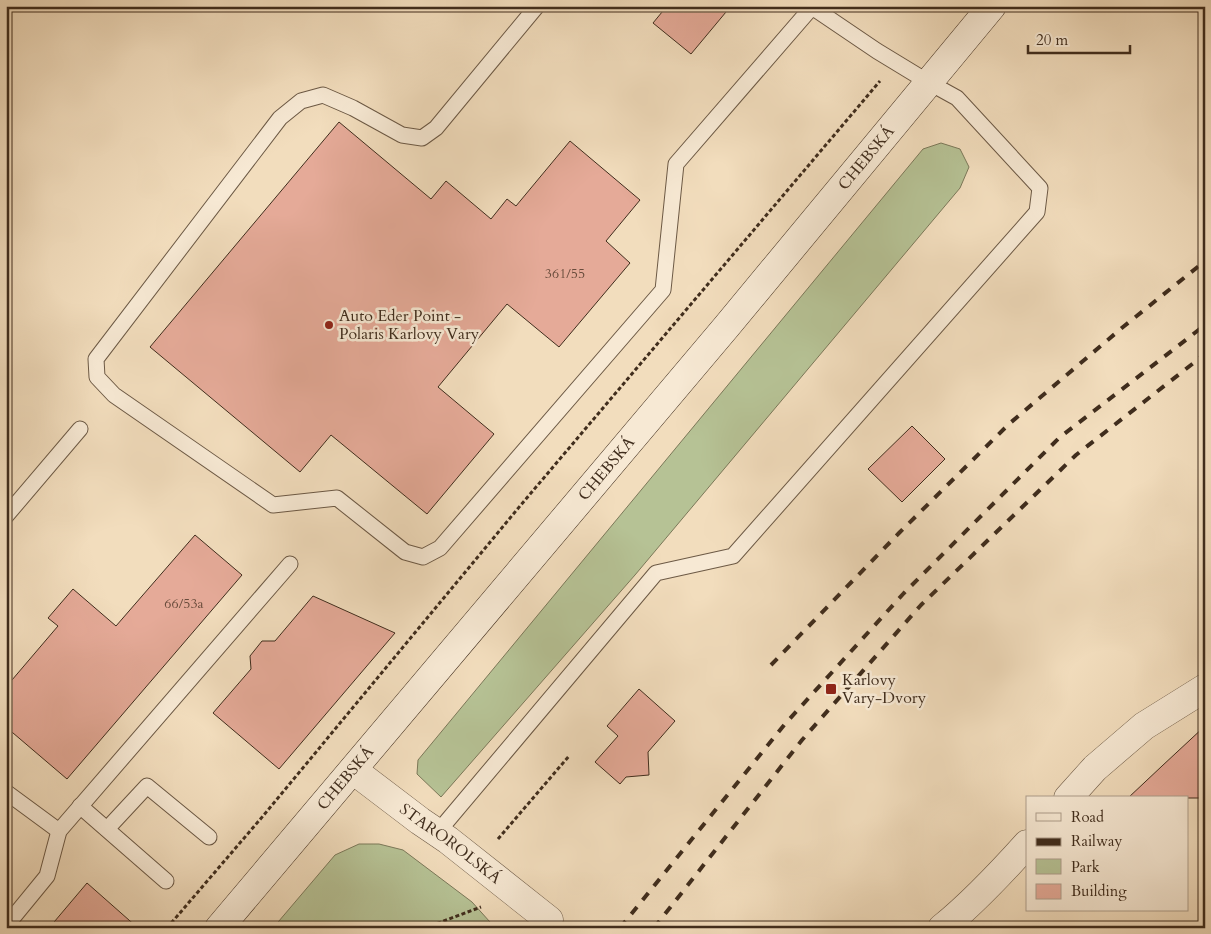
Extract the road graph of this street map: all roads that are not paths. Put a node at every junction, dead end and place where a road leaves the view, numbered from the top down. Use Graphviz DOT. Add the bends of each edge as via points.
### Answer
graph roads {
  1 [pos="537,6"];
  2 [pos="812,6"];
  3 [pos="992,6"];
  4 [pos="928,82"];
  5 [pos="80,429"];
  6 [pos="6,516"];
  7 [pos="290,564"];
  8 [pos="1205,688"];
  9 [pos="353,770"];
  10 [pos="6,792"];
  11 [pos="1070,796"];
  12 [pos="80,806"];
  13 [pos="107,829"];
  14 [pos="59,830"];
  15 [pos="437,833"];
  16 [pos="210,837"];
  17 [pos="1026,845"];
  18 [pos="166,881"];
  19 [pos="549,920"];
  20 [pos="6,926"];
  21 [pos="219,928"];
  22 [pos="942,928"];
  1 -- 2 [label="lane" via="436,128 422,138 402,135 323,95 301,101 280,118 96,359 96,377 114,394 273,505 337,498 405,552 423,557 440,548 664,290 676,164"];
  2 -- 4 [label="lane"];
  3 -- 4 [label="street, CHEBSKÁ"];
  4 -- 9 [label="street, CHEBSKÁ"];
  4 -- 15 [label="lane" via="957,98 1040,188 1037,212 733,556 656,573"];
  5 -- 6 [label="lane"];
  7 -- 12 [label="lane"];
  8 -- 11 [label="street" via="1144,726 1095,768"];
  9 -- 15 [label="street, STAROROLSKÁ"];
  9 -- 21 [label="street, CHEBSKÁ"];
  10 -- 14 [label="lane"];
  12 -- 13 [label="lane"];
  12 -- 14 [label="lane"];
  13 -- 16 [label="lane" via="147,786"];
  13 -- 18 [label="lane"];
  14 -- 20 [label="lane" via="47,876"];
  15 -- 19 [label="street, STAROROLSKÁ"];
  17 -- 22 [label="street" via="995,880"];
}
